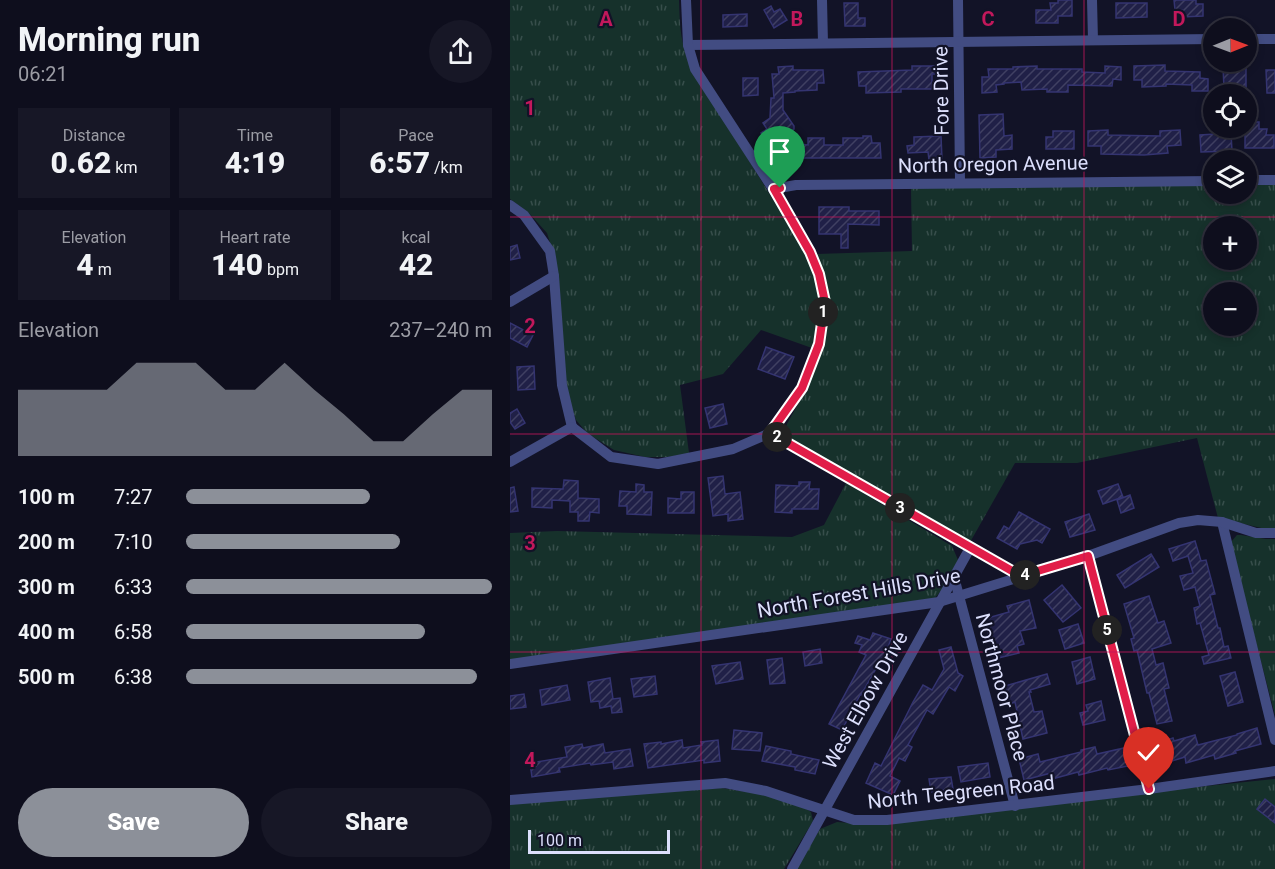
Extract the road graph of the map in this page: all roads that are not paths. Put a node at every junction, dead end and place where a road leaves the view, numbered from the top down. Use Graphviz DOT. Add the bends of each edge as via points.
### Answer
graph roads {
  1 [pos="686,0"];
  2 [pos="822,0"];
  3 [pos="958,0"];
  4 [pos="1092,0"];
  5 [pos="1203,39"];
  6 [pos="1257,39"];
  7 [pos="1275,39"];
  8 [pos="1093,40"];
  9 [pos="958,41"];
  10 [pos="823,43"];
  11 [pos="688,45"];
  12 [pos="1257,180"];
  13 [pos="1275,180"];
  14 [pos="1203,181"];
  15 [pos="960,182"];
  16 [pos="774,189"];
  17 [pos="510,204"];
  18 [pos="554,276"];
  19 [pos="510,302"];
  20 [pos="572,427"];
  21 [pos="770,433"];
  22 [pos="510,462"];
  23 [pos="1222,522"];
  24 [pos="1275,533"];
  25 [pos="970,548"];
  26 [pos="1088,556"];
  27 [pos="1021,576"];
  28 [pos="954,577"];
  29 [pos="959,597"];
  30 [pos="939,602"];
  31 [pos="510,664"];
  32 [pos="1275,740"];
  33 [pos="1275,771"];
  34 [pos="1149,789"];
  35 [pos="510,800"];
  36 [pos="1015,806"];
  37 [pos="824,810"];
  38 [pos="792,869"];
  1 -- 11 [label="street"];
  2 -- 10 [label="street"];
  3 -- 9 [label="street, Fore Drive"];
  4 -- 8 [label="street"];
  5 -- 8 [label="street"];
  6 -- 7 [label="street"];
  8 -- 9 [label="street"];
  9 -- 10 [label="street"];
  9 -- 15 [label="street, Fore Drive"];
  10 -- 11 [label="street"];
  11 -- 16 [label="street" via="695,69"];
  12 -- 13 [label="street"];
  14 -- 15 [label="street, North Oregon Avenue"];
  15 -- 16 [label="street, North Oregon Avenue" via="796,184"];
  16 -- 21 [label="street" via="810,252 825,302 819,344 802,388"];
  17 -- 18 [label="street" via="524,215 550,251"];
  18 -- 19 [label="street"];
  18 -- 20 [label="street" via="562,385"];
  20 -- 21 [label="street" via="611,457 658,464 733,448"];
  20 -- 22 [label="street"];
  21 -- 25 [label="street"];
  23 -- 24 [label="street, North Forest Hills Drive" via="1256,533"];
  23 -- 26 [label="street, North Forest Hills Drive" via="1179,523"];
  23 -- 32 [label="street"];
  25 -- 27 [label="street"];
  25 -- 28 [label="street, West Elbow Drive"];
  26 -- 27 [label="street, North Forest Hills Drive"];
  26 -- 34 [label="street"];
  27 -- 29 [label="street, North Forest Hills Drive"];
  28 -- 29 [label="street, Northmoor Place"];
  28 -- 30 [label="street, West Elbow Drive"];
  29 -- 30 [label="street, North Forest Hills Drive"];
  29 -- 36 [label="street, Northmoor Place"];
  30 -- 31 [label="street, North Forest Hills Drive"];
  30 -- 37 [label="street, West Elbow Drive"];
  33 -- 34 [label="street, North Teegreen Road"];
  34 -- 36 [label="street, North Teegreen Road"];
  35 -- 37 [label="street, North Teegreen Road" via="725,783 766,791"];
  36 -- 37 [label="street, North Teegreen Road" via="888,820 854,820"];
  37 -- 38 [label="street, West Elbow Drive"];
}
